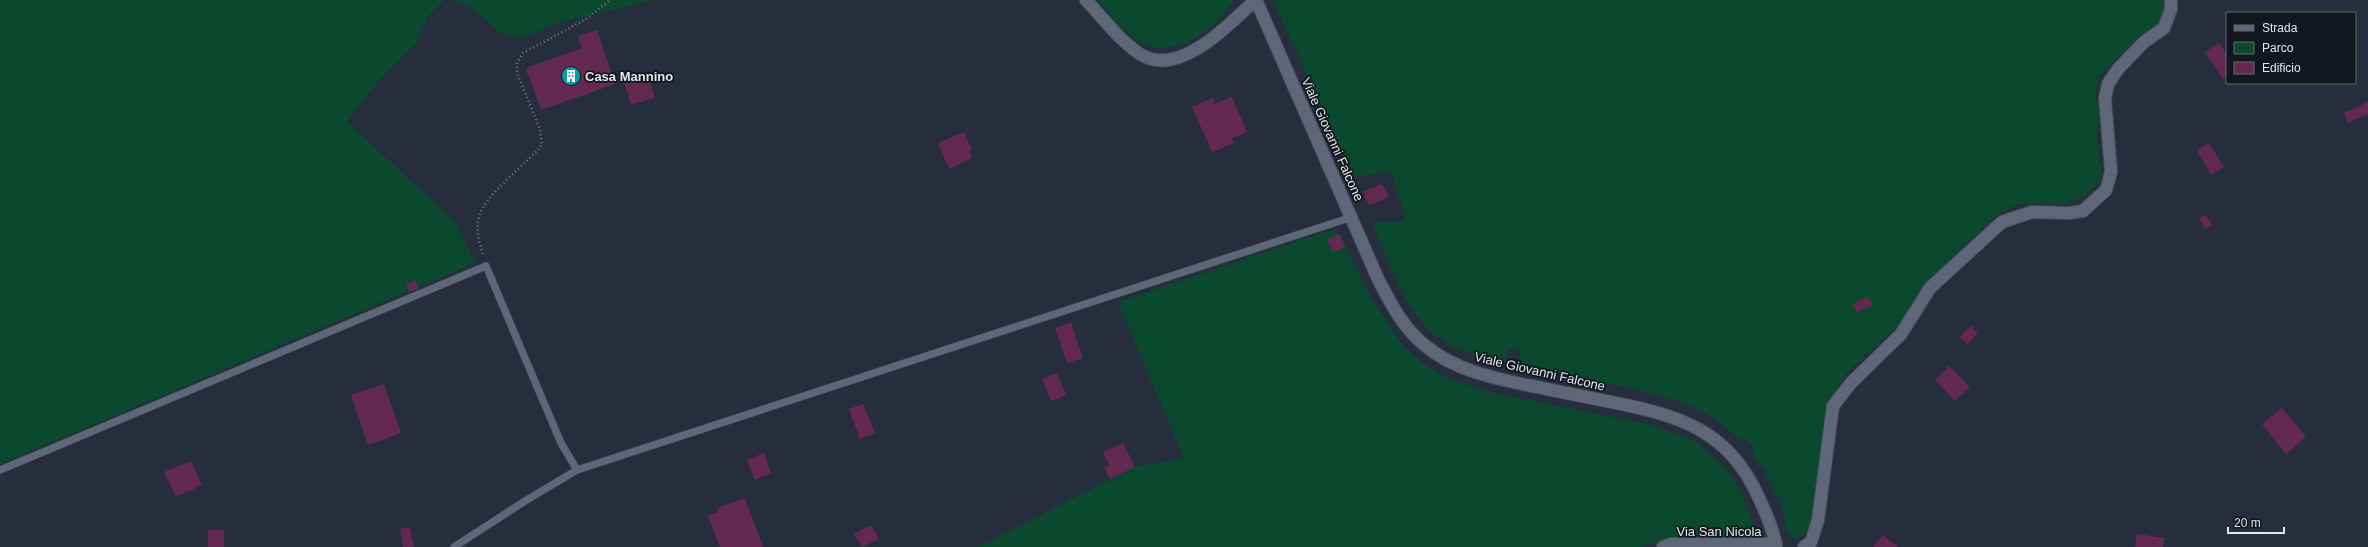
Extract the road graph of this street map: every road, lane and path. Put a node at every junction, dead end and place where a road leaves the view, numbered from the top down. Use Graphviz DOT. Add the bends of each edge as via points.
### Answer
graph roads {
  1 [pos="610,0"];
  2 [pos="1086,0"];
  3 [pos="1256,0"];
  4 [pos="2171,0"];
  5 [pos="1352,217"];
  6 [pos="486,266"];
  7 [pos="0,470"];
  8 [pos="577,470"];
  9 [pos="1776,546"];
  10 [pos="454,547"];
  11 [pos="1663,547"];
  12 [pos="1804,547"];
  1 -- 6 [label="path" via="586,19 523,53 516,63 517,73 540,129 542,145 487,200 479,216 478,235"];
  2 -- 3 [label="street" via="1124,41 1141,54 1155,60 1171,60 1185,55 1218,35"];
  3 -- 5 [label="street, Viale Giovanni Falcone"];
  4 -- 12 [label="street" via="2171,9 2164,28 2144,42 2118,69 2108,84 2105,98 2111,172 2106,190 2083,211 2032,212 2002,222 1930,288 1901,334 1851,383 1833,406 1818,520 1811,542"];
  5 -- 8 [label="lane"];
  5 -- 9 [label="street, Viale Giovanni Falcone" via="1390,303 1427,348 1465,368 1495,378 1649,410 1696,426 1728,450 1742,466 1763,507"];
  6 -- 7 [label="lane"];
  6 -- 8 [label="lane" via="561,443"];
  8 -- 10 [label="lane"];
  9 -- 11 [label="street, Via San Nicola" via="1671,544"];
}
